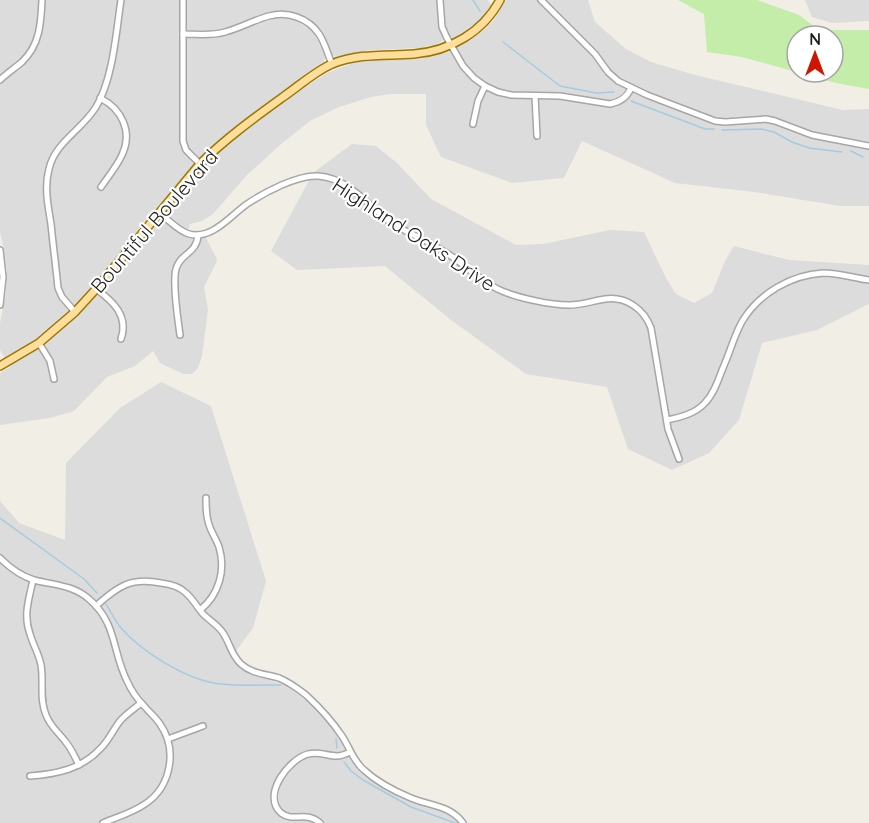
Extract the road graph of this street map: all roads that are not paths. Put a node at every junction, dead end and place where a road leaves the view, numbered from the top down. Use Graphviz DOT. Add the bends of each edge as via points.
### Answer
graph roads {
  1 [pos="42,0"];
  2 [pos="121,0"];
  3 [pos="183,0"];
  4 [pos="440,0"];
  5 [pos="500,0"];
  6 [pos="541,0"];
  7 [pos="183,34"];
  8 [pos="450,45"];
  9 [pos="332,64"];
  10 [pos="0,80"];
  11 [pos="485,86"];
  12 [pos="631,88"];
  13 [pos="536,96"];
  14 [pos="100,98"];
  15 [pos="473,124"];
  16 [pos="537,136"];
  17 [pos="869,146"];
  18 [pos="200,164"];
  19 [pos="101,187"];
  20 [pos="159,213"];
  21 [pos="198,235"];
  22 [pos="0,250"];
  23 [pos="869,280"];
  24 [pos="96,288"];
  25 [pos="0,305"];
  26 [pos="75,312"];
  27 [pos="180,335"];
  28 [pos="121,339"];
  29 [pos="39,343"];
  30 [pos="1,363"];
  31 [pos="54,379"];
  32 [pos="667,420"];
  33 [pos="679,459"];
  34 [pos="206,498"];
  35 [pos="0,558"];
  36 [pos="33,580"];
  37 [pos="96,606"];
  38 [pos="200,610"];
  39 [pos="141,703"];
  40 [pos="203,726"];
  41 [pos="168,739"];
  42 [pos="350,752"];
  43 [pos="79,765"];
  44 [pos="30,776"];
  45 [pos="103,823"];
  46 [pos="320,823"];
  47 [pos="463,823"];
  1 -- 10 [label="street" via="40,27 33,47"];
  2 -- 14 [label="street" via="109,72"];
  3 -- 7 [label="street"];
  4 -- 8 [label="street" via="442,27"];
  5 -- 8 [label="main road, Bountiful Boulevard" via="483,24"];
  6 -- 12 [label="street" via="608,72"];
  7 -- 9 [label="street" via="221,33 270,16 289,15 315,30"];
  7 -- 18 [label="street" via="183,141"];
  8 -- 9 [label="main road, Bountiful Boulevard" via="426,53 370,55"];
  8 -- 11 [label="street" via="466,70"];
  9 -- 18 [label="main road, Bountiful Boulevard" via="241,128"];
  11 -- 13 [label="street" via="511,95"];
  11 -- 15 [label="street"];
  12 -- 13 [label="street" via="626,97 610,104"];
  12 -- 17 [label="street" via="715,121 771,120 807,134"];
  13 -- 16 [label="street"];
  14 -- 19 [label="street" via="121,115 126,135 121,158"];
  14 -- 26 [label="street" via="85,122 57,150 47,180 58,288"];
  18 -- 20 [label="main road, Bountiful Boulevard"];
  20 -- 21 [label="street" via="185,232"];
  20 -- 24 [label="main road, Bountiful Boulevard"];
  21 -- 27 [label="street" via="196,246 176,270"];
  21 -- 32 [label="street, Highland Oaks Drive" via="213,230 247,204 293,180 316,176 338,181 391,222 437,247 498,290 562,305 611,299 636,306 651,328"];
  22 -- 25 [label="street"];
  23 -- 32 [label="street" via="816,274 773,290 743,321 709,398 693,412"];
  24 -- 26 [label="main road, Bountiful Boulevard"];
  24 -- 28 [label="street" via="122,319"];
  26 -- 29 [label="main road, Bountiful Boulevard"];
  29 -- 30 [label="main road, Bountiful Boulevard"];
  29 -- 31 [label="street" via="50,361"];
  32 -- 33 [label="street, Highland Oaks Drive"];
  34 -- 38 [label="street" via="207,519 222,568 216,590"];
  35 -- 36 [label="street"];
  36 -- 37 [label="street" via="70,587"];
  36 -- 43 [label="street" via="27,621 41,664 43,708"];
  37 -- 38 [label="street" via="118,586 146,580 179,588"];
  37 -- 39 [label="street" via="110,628 123,673"];
  38 -- 42 [label="street" via="220,629 241,664 303,693 328,717"];
  39 -- 41 [label="street"];
  39 -- 43 [label="street" via="122,720 98,752"];
  40 -- 41 [label="street"];
  41 -- 45 [label="street" via="170,766 159,790 142,806"];
  42 -- 46 [label="street" via="339,756 318,752 302,756 292,763 275,789 275,805 283,815 311,817"];
  42 -- 47 [label="street" via="360,766 395,791 448,810"];
  43 -- 44 [label="street" via="58,773"];
}
